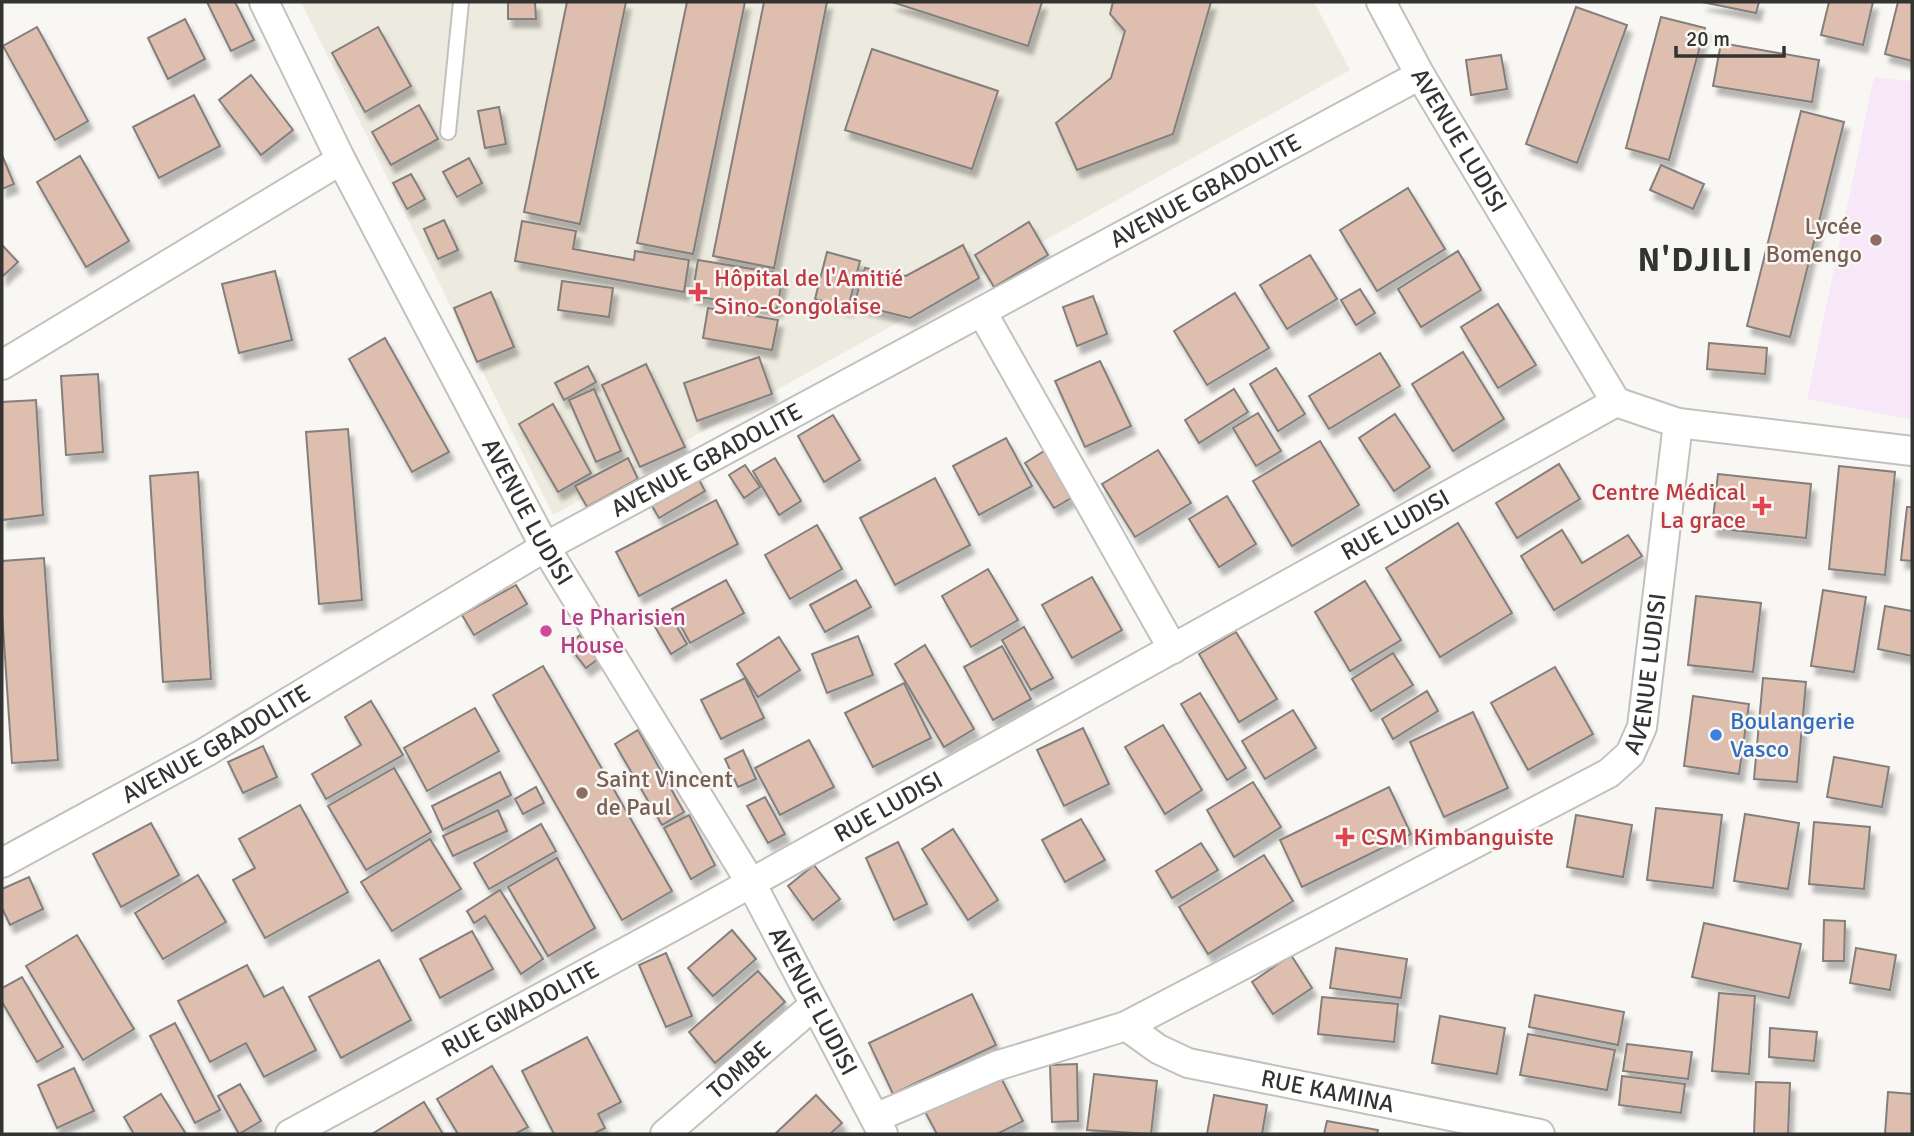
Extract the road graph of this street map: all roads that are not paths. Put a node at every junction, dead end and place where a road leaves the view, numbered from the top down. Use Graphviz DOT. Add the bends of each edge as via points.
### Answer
graph roads {
  1 [pos="264,2"];
  2 [pos="461,2"];
  3 [pos="1381,2"];
  4 [pos="1420,75"];
  5 [pos="448,132"];
  6 [pos="341,160"];
  7 [pos="982,312"];
  8 [pos="2,365"];
  9 [pos="1616,402"];
  10 [pos="1678,423"];
  11 [pos="1912,451"];
  12 [pos="545,548"];
  13 [pos="1173,649"];
  14 [pos="2,863"];
  15 [pos="751,883"];
  16 [pos="813,1006"];
  17 [pos="1126,1026"];
  18 [pos="879,1126"];
  19 [pos="1491,1130"];
  20 [pos="290,1134"];
  21 [pos="665,1134"];
  22 [pos="1540,1134"];
  1 -- 6 [label="street, AVENUE LUDISI"];
  2 -- 5 [label="lane"];
  3 -- 4 [label="street, AVENUE LUDISI"];
  4 -- 7 [label="street, AVENUE GBADOLITE"];
  4 -- 9 [label="street, AVENUE LUDISI"];
  6 -- 8 [label="street"];
  6 -- 12 [label="street, AVENUE LUDISI"];
  7 -- 12 [label="street, AVENUE GBADOLITE"];
  7 -- 13 [label="street"];
  9 -- 10 [label="street"];
  9 -- 13 [label="street, RUE LUDISI"];
  10 -- 11 [label="street"];
  10 -- 17 [label="street, AVENUE LUDISI" via="1642,727 1630,754 1609,773"];
  12 -- 14 [label="street, AVENUE GBADOLITE" via="206,752"];
  12 -- 15 [label="street, AVENUE LUDISI"];
  13 -- 15 [label="street, RUE LUDISI"];
  15 -- 16 [label="street, AVENUE LUDISI"];
  15 -- 20 [label="street, RUE GWADOLITE"];
  16 -- 18 [label="street, AVENUE LUDISI"];
  16 -- 21 [label="street, TOMBE"];
  17 -- 18 [label="street, AVENUE LUDISI" via="996,1066"];
  17 -- 19 [label="street, RUE KAMINA" via="1188,1063"];
  19 -- 22 [label="street, RUE KAMINA"];
}
